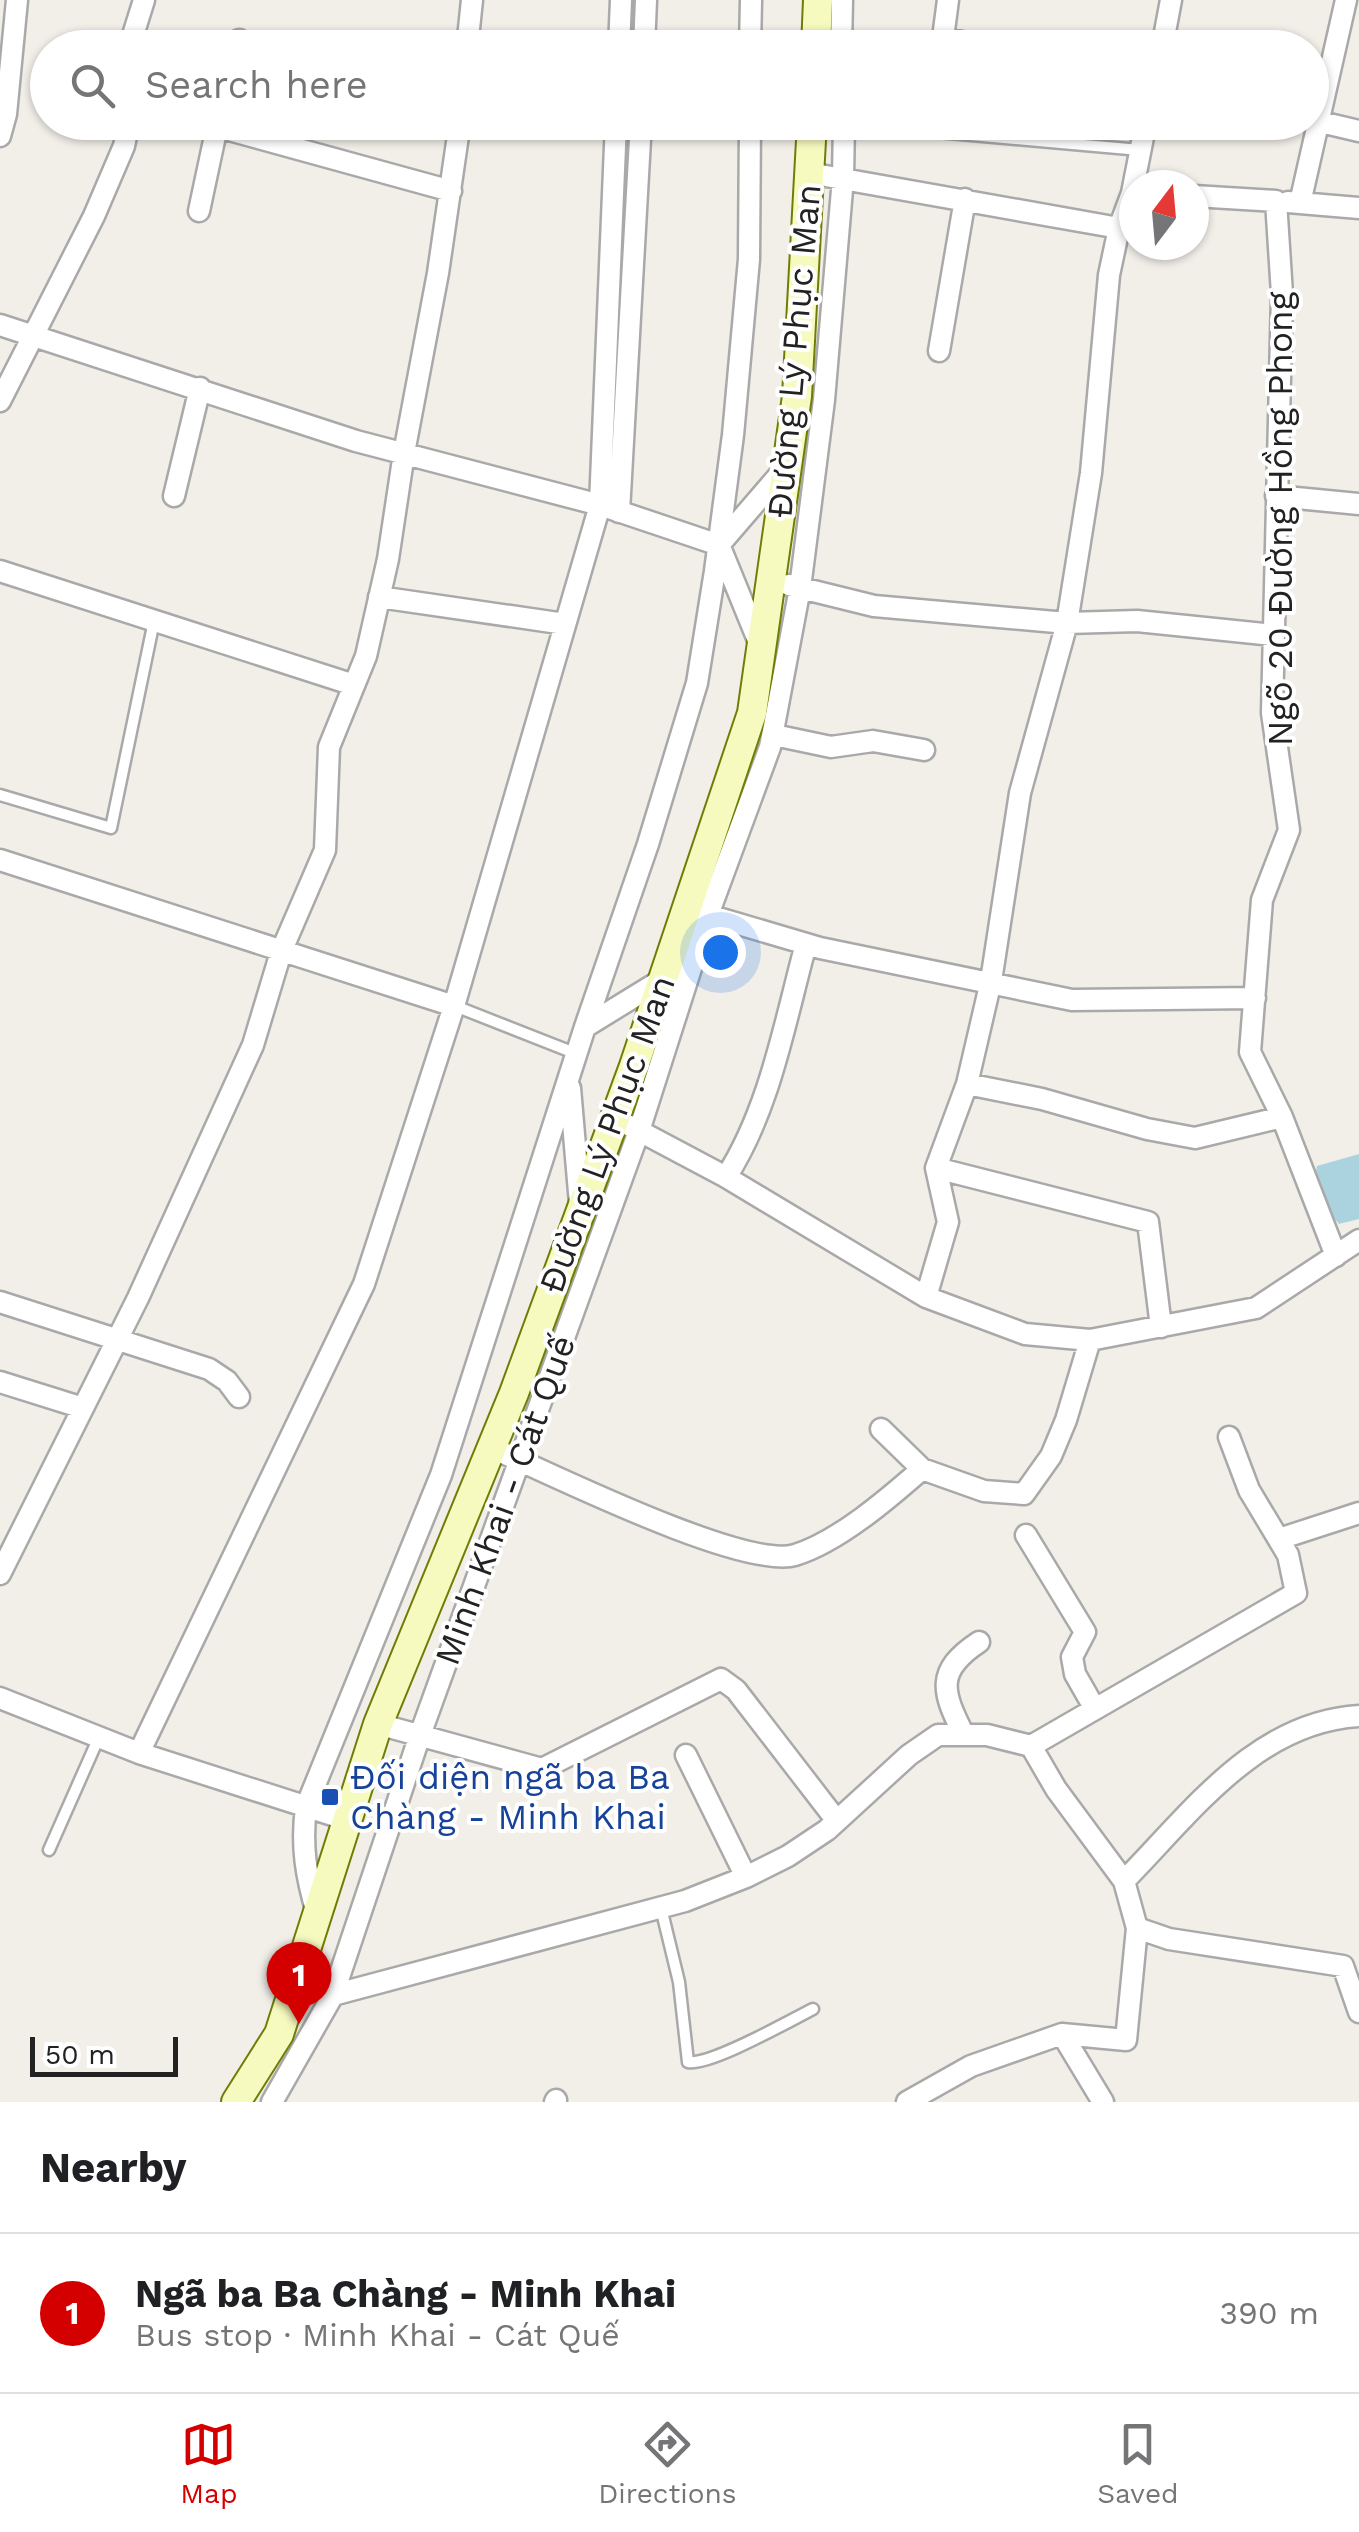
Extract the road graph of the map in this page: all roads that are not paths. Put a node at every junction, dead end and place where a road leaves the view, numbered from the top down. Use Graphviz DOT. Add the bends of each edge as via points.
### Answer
graph roads {
  1 [pos="17,0"];
  2 [pos="144,0"];
  3 [pos="472,0"];
  4 [pos="620,0"];
  5 [pos="646,0"];
  6 [pos="751,0"];
  7 [pos="818,0"];
  8 [pos="842,0"];
  9 [pos="948,0"];
  10 [pos="1346,0"];
  11 [pos="1166,1"];
  12 [pos="135,30"];
  13 [pos="469,30"];
  14 [pos="619,30"];
  15 [pos="645,30"];
  16 [pos="750,30"];
  17 [pos="817,30"];
  18 [pos="842,30"];
  19 [pos="944,30"];
  20 [pos="1164,30"];
  21 [pos="1329,66"];
  22 [pos="1329,124"];
  23 [pos="1359,131"];
  24 [pos="0,136"];
  25 [pos="125,140"];
  26 [pos="210,140"];
  27 [pos="269,140"];
  28 [pos="458,140"];
  29 [pos="616,140"];
  30 [pos="640,140"];
  31 [pos="750,140"];
  32 [pos="811,140"];
  33 [pos="839,140"];
  34 [pos="1028,140"];
  35 [pos="1142,140"];
  36 [pos="1311,140"];
  37 [pos="1140,150"];
  38 [pos="1137,170"];
  39 [pos="810,173"];
  40 [pos="843,178"];
  41 [pos="451,191"];
  42 [pos="1209,197"];
  43 [pos="964,199"];
  44 [pos="1276,200"];
  45 [pos="1300,203"];
  46 [pos="1359,208"];
  47 [pos="199,212"];
  48 [pos="1119,228"];
  49 [pos="0,325"];
  50 [pos="32,335"];
  51 [pos="939,351"];
  52 [pos="200,388"];
  53 [pos="0,401"];
  54 [pos="404,453"];
  55 [pos="787,466"];
  56 [pos="174,496"];
  57 [pos="1276,496"];
  58 [pos="1359,504"];
  59 [pos="609,508"];
  60 [pos="719,545"];
  61 [pos="0,571"];
  62 [pos="771,581"];
  63 [pos="800,588"];
  64 [pos="379,598"];
  65 [pos="154,621"];
  66 [pos="1068,623"];
  67 [pos="565,624"];
  68 [pos="1273,635"];
  69 [pos="762,648"];
  70 [pos="354,686"];
  71 [pos="774,735"];
  72 [pos="924,750"];
  73 [pos="0,795"];
  74 [pos="0,860"];
  75 [pos="698,912"];
  76 [pos="806,944"];
  77 [pos="281,952"];
  78 [pos="663,979"];
  79 [pos="991,981"];
  80 [pos="1254,998"];
  81 [pos="454,1006"];
  82 [pos="585,1026"];
  83 [pos="577,1054"];
  84 [pos="570,1076"];
  85 [pos="967,1084"];
  86 [pos="1282,1117"];
  87 [pos="627,1125"];
  88 [pos="936,1168"];
  89 [pos="726,1178"];
  90 [pos="581,1212"];
  91 [pos="1359,1240"];
  92 [pos="1336,1256"];
  93 [pos="926,1297"];
  94 [pos="0,1302"];
  95 [pos="1161,1328"];
  96 [pos="118,1340"];
  97 [pos="1090,1340"];
  98 [pos="0,1382"];
  99 [pos="239,1397"];
  100 [pos="84,1408"];
  101 [pos="881,1429"];
  102 [pos="1229,1438"];
  103 [pos="492,1448"];
  104 [pos="520,1460"];
  105 [pos="922,1469"];
  106 [pos="1359,1512"];
  107 [pos="1026,1535"];
  108 [pos="1279,1539"];
  109 [pos="0,1574"];
  110 [pos="979,1642"];
  111 [pos="0,1698"];
  112 [pos="1095,1709"];
  113 [pos="1359,1716"];
  114 [pos="378,1724"];
  115 [pos="420,1735"];
  116 [pos="964,1735"];
  117 [pos="99,1738"];
  118 [pos="1031,1746"];
  119 [pos="139,1753"];
  120 [pos="686,1755"];
  121 [pos="306,1807"];
  122 [pos="348,1820"];
  123 [pos="837,1822"];
  124 [pos="49,1850"];
  125 [pos="746,1877"];
  126 [pos="1124,1881"];
  127 [pos="661,1907"];
  128 [pos="318,1915"];
  129 [pos="1137,1928"];
  130 [pos="334,1995"];
  131 [pos="813,2009"];
  132 [pos="1359,2012"];
  133 [pos="1062,2034"];
  134 [pos="243,2100"];
  135 [pos="272,2102"];
  136 [pos="906,2102"];
  137 [pos="1103,2102"];
  1 -- 24 [label="street"];
  2 -- 12 [label="street"];
  3 -- 13 [label="street"];
  4 -- 14 [label="street"];
  5 -- 15 [label="street"];
  6 -- 16 [label="street"];
  7 -- 17 [label="main road"];
  8 -- 18 [label="street"];
  9 -- 19 [label="street"];
  10 -- 21 [label="street"];
  11 -- 20 [label="street"];
  22 -- 23 [label="street"];
  25 -- 50 [label="street"];
  26 -- 47 [label="street"];
  27 -- 41 [label="street"];
  28 -- 41 [label="street"];
  29 -- 59 [label="street"];
  30 -- 59 [label="street"];
  31 -- 60 [label="street" via="748,259"];
  32 -- 39 [label="main road, Đường Lý Phục Man"];
  33 -- 40 [label="street, Minh Khai - Cát Quế"];
  34 -- 37 [label="lane"];
  35 -- 37 [label="street"];
  36 -- 45 [label="street"];
  37 -- 38 [label="street"];
  39 -- 40 [label="street"];
  39 -- 55 [label="main road, Đường Lý Phục Man"];
  40 -- 43 [label="street"];
  40 -- 63 [label="street, Minh Khai - Cát Quế"];
  41 -- 54 [label="street"];
  42 -- 44 [label="street"];
  43 -- 48 [label="street"];
  43 -- 51 [label="street"];
  44 -- 45 [label="street"];
  44 -- 57 [label="street, Ngõ 20 Đường Hồng Phong" via="1282,294"];
  45 -- 46 [label="street"];
  48 -- 66 [label="street"];
  49 -- 50 [label="street"];
  50 -- 52 [label="street"];
  50 -- 53 [label="street"];
  52 -- 54 [label="street"];
  52 -- 56 [label="street"];
  54 -- 59 [label="street"];
  54 -- 64 [label="street"];
  55 -- 60 [label="street"];
  55 -- 62 [label="main road, Đường Lý Phục Man"];
  57 -- 58 [label="street"];
  57 -- 68 [label="street, Ngõ 20 Đường Hồng Phong"];
  59 -- 60 [label="street"];
  59 -- 67 [label="street"];
  60 -- 69 [label="street"];
  60 -- 82 [label="street" via="697,682"];
  61 -- 65 [label="street"];
  62 -- 63 [label="street"];
  62 -- 69 [label="main road, Đường Lý Phục Man"];
  63 -- 66 [label="street" via="874,606"];
  63 -- 71 [label="street, Minh Khai - Cát Quế"];
  64 -- 67 [label="street"];
  64 -- 70 [label="street"];
  65 -- 70 [label="street"];
  65 -- 73 [label="lane" via="111,828"];
  66 -- 68 [label="street" via="1136,621"];
  66 -- 79 [label="street" via="1020,793"];
  67 -- 81 [label="street"];
  68 -- 80 [label="street, Ngõ 20 Đường Hồng Phong" via="1272,713 1289,830 1262,900"];
  69 -- 75 [label="main road, Đường Lý Phục Man" via="752,712"];
  70 -- 77 [label="street" via="328,746 325,850"];
  71 -- 72 [label="street" via="831,747 873,741"];
  71 -- 75 [label="street, Minh Khai - Cát Quế"];
  74 -- 77 [label="street"];
  75 -- 76 [label="street"];
  75 -- 78 [label="main road, Đường Lý Phục Man"];
  75 -- 87 [label="street, Minh Khai - Cát Quế"];
  76 -- 79 [label="street"];
  76 -- 89 [label="street" via="746,1146"];
  77 -- 81 [label="street"];
  77 -- 96 [label="street" via="253,1045"];
  78 -- 82 [label="street"];
  78 -- 87 [label="main road, Đường Lý Phục Man"];
  79 -- 80 [label="street" via="1072,1000"];
  79 -- 85 [label="street"];
  80 -- 86 [label="street, Ngõ 20 Đường Hồng Phong" via="1250,1052"];
  81 -- 83 [label="lane"];
  81 -- 119 [label="street" via="364,1284"];
  82 -- 83 [label="street"];
  83 -- 84 [label="street"];
  84 -- 90 [label="street"];
  84 -- 121 [label="street" via="441,1475"];
  85 -- 86 [label="street" via="1195,1138"];
  85 -- 88 [label="street"];
  86 -- 92 [label="street, Ngõ 20 Đường Hồng Phong"];
  87 -- 89 [label="street"];
  87 -- 90 [label="main road, Đường Lý Phục Man"];
  87 -- 104 [label="street, Minh Khai - Cát Quế"];
  88 -- 93 [label="street" via="948,1222"];
  88 -- 95 [label="street" via="1148,1222"];
  89 -- 93 [label="street"];
  90 -- 103 [label="main road, Đường Lý Phục Man"];
  91 -- 92 [label="street"];
  92 -- 95 [label="street" via="1256,1308"];
  93 -- 97 [label="street" via="1025,1334"];
  94 -- 96 [label="street"];
  95 -- 97 [label="street"];
  96 -- 99 [label="street" via="209,1369"];
  96 -- 100 [label="street"];
  97 -- 105 [label="street" via="1051,1456 1024,1494 984,1491"];
  98 -- 100 [label="street"];
  100 -- 109 [label="street"];
  101 -- 105 [label="street"];
  102 -- 108 [label="street" via="1249,1490"];
  103 -- 104 [label="street"];
  103 -- 114 [label="main road, Đường Lý Phục Man"];
  104 -- 105 [label="street" via="674,1528 748,1552 793,1556 866,1516"];
  104 -- 115 [label="street, Minh Khai - Cát Quế"];
  106 -- 108 [label="street"];
  107 -- 112 [label="street" via="1086,1632 1072,1658"];
  108 -- 112 [label="street" via="1296,1593"];
  110 -- 116 [label="street" via="954,1658 947,1678 950,1708"];
  111 -- 117 [label="street"];
  112 -- 118 [label="street"];
  113 -- 126 [label="street" via="1330,1717 1289,1732 1243,1760"];
  114 -- 115 [label="street"];
  114 -- 122 [label="main road, Đường Lý Phục Man"];
  115 -- 123 [label="street" via="542,1769 721,1679"];
  115 -- 130 [label="street, Minh Khai - Cát Quế"];
  116 -- 118 [label="street"];
  116 -- 123 [label="street" via="938,1735"];
  117 -- 119 [label="street"];
  117 -- 124 [label="lane"];
  118 -- 126 [label="street"];
  119 -- 121 [label="street"];
  120 -- 125 [label="street"];
  121 -- 122 [label="street"];
  121 -- 128 [label="street" via="306,1874"];
  122 -- 128 [label="main road, Đường Lý Phục Man"];
  123 -- 125 [label="street"];
  125 -- 127 [label="street"];
  126 -- 129 [label="street"];
  127 -- 130 [label="street"];
  127 -- 131 [label="lane" via="688,2062 735,2048"];
  128 -- 134 [label="main road, Đường Lý Phục Man" via="279,2034"];
  129 -- 132 [label="street" via="1168,1939 1343,1966"];
  129 -- 133 [label="street" via="1126,2040"];
  130 -- 135 [label="street, Minh Khai - Cát Quế"];
  133 -- 136 [label="street" via="971,2066"];
  133 -- 137 [label="street"];
}
